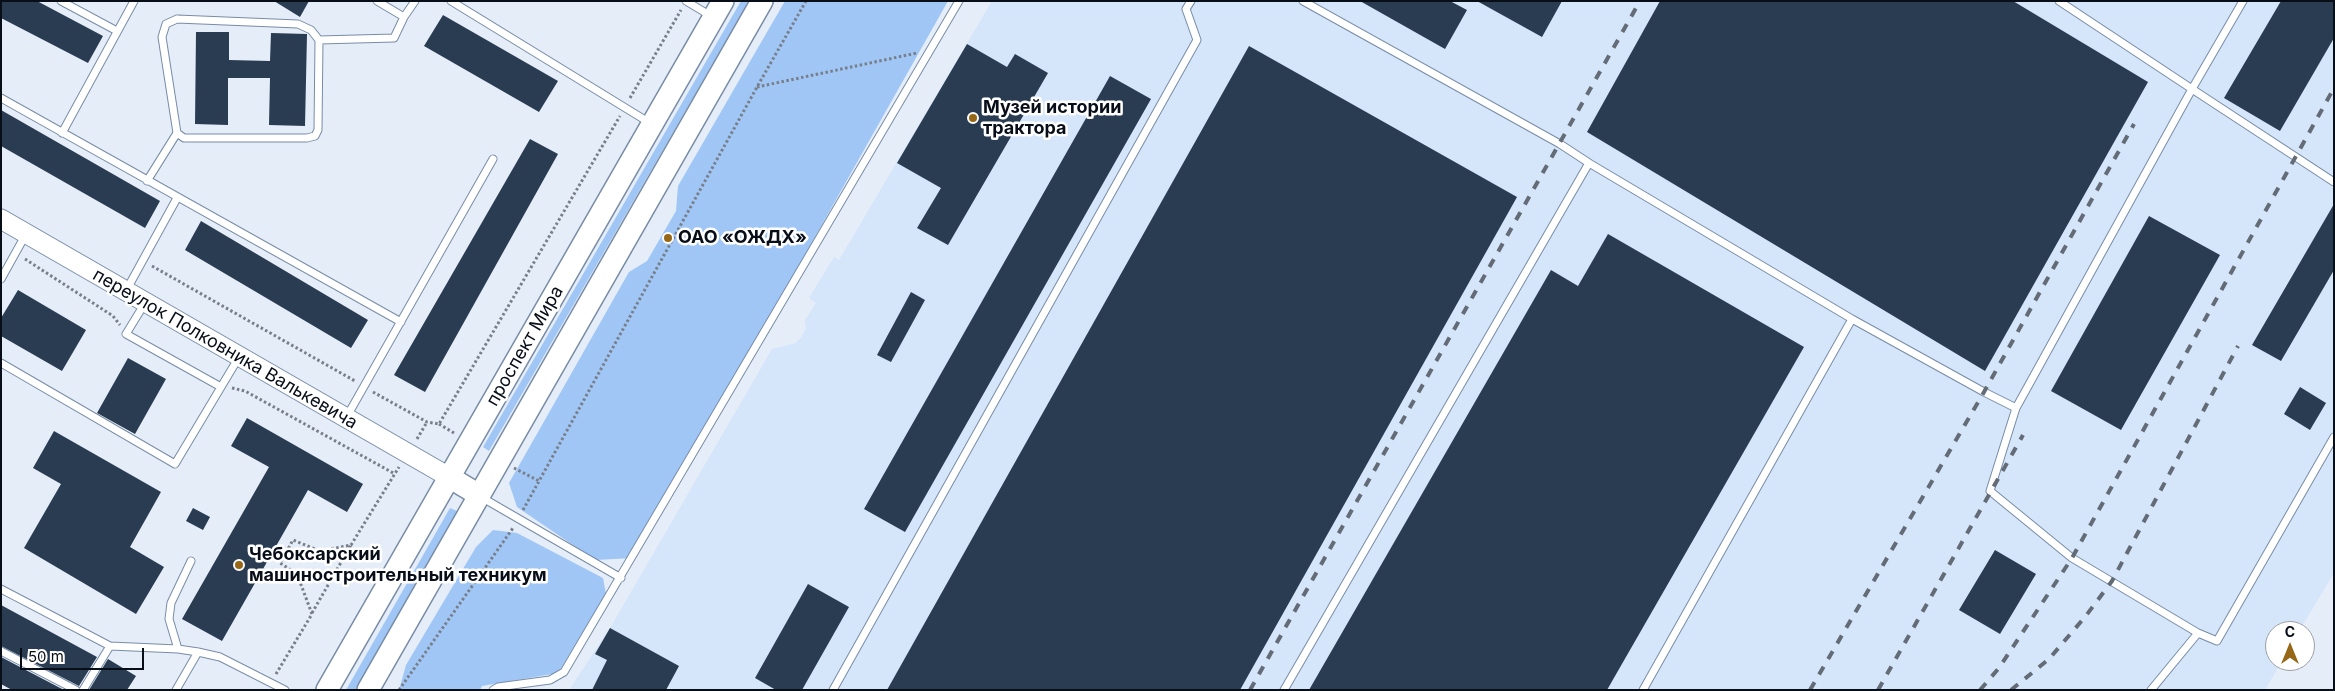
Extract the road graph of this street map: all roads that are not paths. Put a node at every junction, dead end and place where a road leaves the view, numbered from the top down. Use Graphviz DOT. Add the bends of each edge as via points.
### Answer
graph roads {
  1 [pos="61,1"];
  2 [pos="134,1"];
  3 [pos="377,1"];
  4 [pos="415,1"];
  5 [pos="451,1"];
  6 [pos="762,1"];
  7 [pos="959,1"];
  8 [pos="1191,1"];
  9 [pos="1303,1"];
  10 [pos="2059,1"];
  11 [pos="2243,1"];
  12 [pos="685,3"];
  13 [pos="718,10"];
  14 [pos="404,17"];
  15 [pos="117,31"];
  16 [pos="319,40"];
  17 [pos="2192,89"];
  18 [pos="1,98"];
  19 [pos="652,124"];
  20 [pos="62,133"];
  21 [pos="178,133"];
  22 [pos="493,159"];
  23 [pos="1589,163"];
  24 [pos="148,181"];
  25 [pos="2334,182"];
  26 [pos="177,198"];
  27 [pos="1,219"];
  28 [pos="26,234"];
  29 [pos="1,279"];
  30 [pos="126,292"];
  31 [pos="145,302"];
  32 [pos="1852,319"];
  33 [pos="401,322"];
  34 [pos="239,357"];
  35 [pos="1,363"];
  36 [pos="221,387"];
  37 [pos="2016,408"];
  38 [pos="346,418"];
  39 [pos="2334,437"];
  40 [pos="449,477"];
  41 [pos="479,495"];
  42 [pos="191,562"];
  43 [pos="621,578"];
  44 [pos="1,589"];
  45 [pos="2198,633"];
  46 [pos="110,646"];
  47 [pos="178,649"];
  48 [pos="1,651"];
  49 [pos="198,652"];
  50 [pos="76,690"];
  51 [pos="83,690"];
  52 [pos="176,690"];
  53 [pos="285,690"];
  54 [pos="327,690"];
  55 [pos="368,690"];
  56 [pos="493,690"];
  57 [pos="833,690"];
  58 [pos="1284,690"];
  59 [pos="1643,690"];
  60 [pos="2151,690"];
  1 -- 15 [label="lane"];
  2 -- 15 [label="lane"];
  3 -- 14 [label="lane"];
  4 -- 14 [label="lane"];
  5 -- 19 [label="lane"];
  6 -- 41 [label="main road, проспект Мира"];
  7 -- 43 [label="lane"];
  8 -- 57 [label="lane" via="1186,9 1197,40"];
  9 -- 23 [label="lane"];
  10 -- 17 [label="lane"];
  11 -- 17 [label="lane"];
  12 -- 13 [label="lane"];
  13 -- 19 [label="main road, проспект Мира"];
  14 -- 16 [label="lane" via="394,38"];
  15 -- 20 [label="lane"];
  16 -- 21 [label="lane" via="316,136 184,138"];
  16 -- 21 [label="lane" via="311,30 298,24 177,19 166,24 162,37"];
  17 -- 25 [label="lane"];
  17 -- 37 [label="lane"];
  18 -- 20 [label="lane"];
  19 -- 40 [label="main road, проспект Мира"];
  20 -- 24 [label="lane"];
  21 -- 24 [label="lane"];
  22 -- 33 [label="lane"];
  23 -- 32 [label="lane"];
  23 -- 58 [label="lane"];
  24 -- 26 [label="lane"];
  26 -- 30 [label="lane"];
  26 -- 33 [label="lane"];
  27 -- 28 [label="street, переулок Полковника Валькевича"];
  28 -- 29 [label="lane"];
  28 -- 30 [label="street, переулок Полковника Валькевича"];
  30 -- 31 [label="street, переулок Полковника Валькевича"];
  31 -- 34 [label="street, переулок Полковника Валькевича"];
  31 -- 36 [label="lane" via="126,334"];
  32 -- 37 [label="lane"];
  32 -- 59 [label="lane"];
  33 -- 38 [label="lane"];
  34 -- 36 [label="lane"];
  34 -- 38 [label="street, переулок Полковника Валькевича"];
  35 -- 36 [label="lane" via="174,464"];
  37 -- 45 [label="lane" via="1990,491 2072,558"];
  38 -- 40 [label="street, переулок Полковника Валькевича"];
  39 -- 45 [label="lane" via="2218,641"];
  40 -- 41 [label="main road"];
  40 -- 54 [label="main road, проспект Мира"];
  41 -- 43 [label="lane"];
  41 -- 55 [label="main road, проспект Мира"];
  42 -- 47 [label="lane" via="171,603 169,619"];
  43 -- 56 [label="lane" via="564,672 550,680"];
  44 -- 46 [label="lane"];
  45 -- 60 [label="lane"];
  46 -- 47 [label="lane"];
  46 -- 51 [label="lane"];
  47 -- 49 [label="lane"];
  48 -- 50 [label="lane"];
  49 -- 52 [label="lane"];
  49 -- 53 [label="lane" via="220,658"];
}
